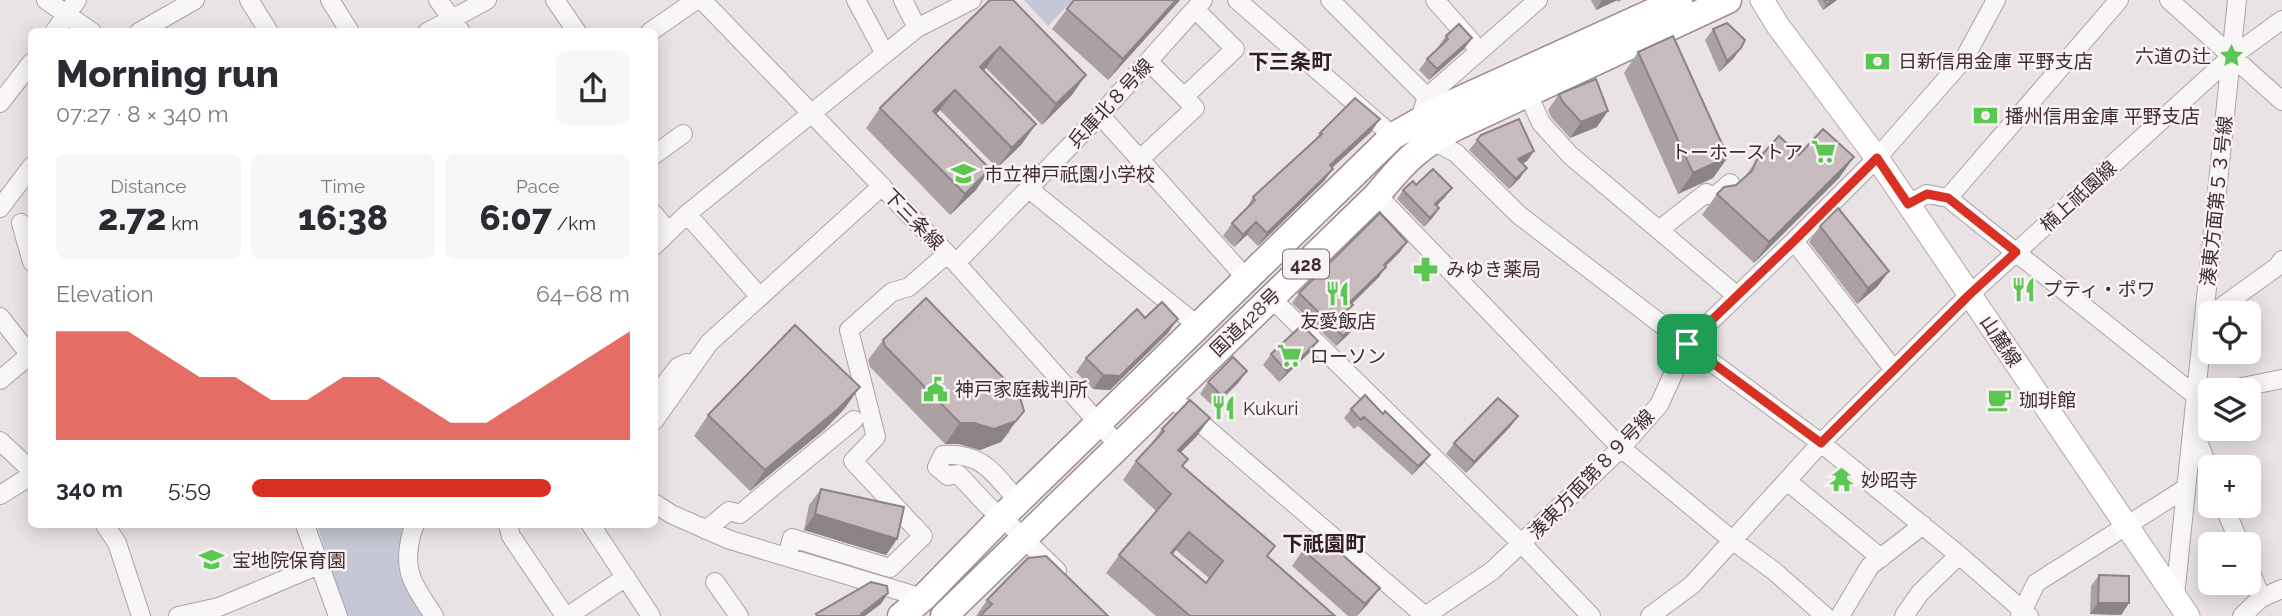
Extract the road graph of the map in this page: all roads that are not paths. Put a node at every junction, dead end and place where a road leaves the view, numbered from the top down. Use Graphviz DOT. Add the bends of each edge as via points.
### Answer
graph roads {
  1 [pos="46,0"];
  2 [pos="195,0"];
  3 [pos="249,0"];
  4 [pos="330,0"];
  5 [pos="438,0"];
  6 [pos="487,0"];
  7 [pos="555,0"];
  8 [pos="696,0"];
  9 [pos="702,0"];
  10 [pos="856,0"];
  11 [pos="903,0"];
  12 [pos="972,0"];
  13 [pos="1237,0"];
  14 [pos="1330,0"];
  15 [pos="1435,0"];
  16 [pos="1538,0"];
  17 [pos="1679,0"];
  18 [pos="1728,0"];
  19 [pos="1762,0"];
  20 [pos="1996,0"];
  21 [pos="2119,0"];
  22 [pos="2169,0"];
  23 [pos="2237,0"];
  24 [pos="1199,4"];
  25 [pos="72,7"];
  26 [pos="2282,20"];
  27 [pos="456,25"];
  28 [pos="57,28"];
  29 [pos="89,28"];
  30 [pos="146,28"];
  31 [pos="266,28"];
  32 [pos="348,28"];
  33 [pos="574,28"];
  34 [pos="656,28"];
  35 [pos="917,28"];
  36 [pos="1480,50"];
  37 [pos="885,54"];
  38 [pos="2231,57"];
  39 [pos="1148,61"];
  40 [pos="28,67"];
  41 [pos="1528,94"];
  42 [pos="1184,97"];
  43 [pos="2282,101"];
  44 [pos="0,103"];
  45 [pos="812,112"];
  46 [pos="1100,115"];
  47 [pos="1426,119"];
  48 [pos="683,134"];
  49 [pos="1392,136"];
  50 [pos="658,152"];
  51 [pos="1877,158"];
  52 [pos="1140,159"];
  53 [pos="28,171"];
  54 [pos="1730,183"];
  55 [pos="881,186"];
  56 [pos="1029,190"];
  57 [pos="1377,195"];
  58 [pos="1948,198"];
  59 [pos="1908,204"];
  60 [pos="0,208"];
  61 [pos="687,214"];
  62 [pos="0,216"];
  63 [pos="658,219"];
  64 [pos="26,224"];
  65 [pos="1659,230"];
  66 [pos="668,231"];
  67 [pos="1794,241"];
  68 [pos="658,242"];
  69 [pos="2016,252"];
  70 [pos="951,258"];
  71 [pos="2281,266"];
  72 [pos="1246,278"];
  73 [pos="1969,295"];
  74 [pos="1737,296"];
  75 [pos="760,297"];
  76 [pos="1271,298"];
  77 [pos="2210,301"];
  78 [pos="2231,301"];
  79 [pos="0,317"];
  80 [pos="1197,325"];
  81 [pos="1687,344"];
  82 [pos="28,350"];
  83 [pos="701,355"];
  84 [pos="28,357"];
  85 [pos="1894,370"];
  86 [pos="2282,379"];
  87 [pos="0,380"];
  88 [pos="2261,383"];
  89 [pos="2198,391"];
  90 [pos="658,393"];
  91 [pos="1169,396"];
  92 [pos="2198,410"];
  93 [pos="658,415"];
  94 [pos="854,419"];
  95 [pos="1098,422"];
  96 [pos="2192,427"];
  97 [pos="0,441"];
  98 [pos="1821,443"];
  99 [pos="1118,445"];
  100 [pos="1621,448"];
  101 [pos="2203,455"];
  102 [pos="28,469"];
  103 [pos="28,476"];
  104 [pos="1787,481"];
  105 [pos="2186,488"];
  106 [pos="0,495"];
  107 [pos="658,506"];
  108 [pos="1010,509"];
  109 [pos="1923,525"];
  110 [pos="2127,526"];
  111 [pos="106,528"];
  112 [pos="306,528"];
  113 [pos="413,528"];
  114 [pos="509,528"];
  115 [pos="593,528"];
  116 [pos="706,530"];
  117 [pos="1023,538"];
  118 [pos="1732,540"];
  119 [pos="1522,544"];
  120 [pos="1959,555"];
  121 [pos="787,557"];
  122 [pos="1881,558"];
  123 [pos="319,565"];
  124 [pos="625,577"];
  125 [pos="715,582"];
  126 [pos="1070,582"];
  127 [pos="2282,589"];
  128 [pos="2260,595"];
  129 [pos="2175,596"];
  130 [pos="923,598"];
  131 [pos="2261,598"];
  132 [pos="2023,614"];
  133 [pos="141,616"];
  134 [pos="178,616"];
  135 [pos="338,616"];
  136 [pos="434,616"];
  137 [pos="566,616"];
  138 [pos="651,616"];
  139 [pos="739,616"];
  140 [pos="901,616"];
  141 [pos="944,616"];
  142 [pos="1425,616"];
  143 [pos="1591,616"];
  144 [pos="1650,616"];
  145 [pos="1825,616"];
  146 [pos="1840,616"];
  147 [pos="1904,616"];
  148 [pos="2188,616"];
  149 [pos="2242,616"];
  1 -- 25 [label="street"];
  2 -- 30 [label="street"];
  3 -- 31 [label="street"];
  4 -- 32 [label="street"];
  5 -- 27 [label="street"];
  6 -- 27 [label="street"];
  7 -- 33 [label="street"];
  8 -- 34 [label="street"];
  9 -- 45 [label="street, 下三条線"];
  10 -- 37 [label="street"];
  11 -- 35 [label="street"];
  12 -- 35 [label="street"];
  13 -- 49 [label="street"];
  14 -- 47 [label="street"];
  15 -- 36 [label="street"];
  16 -- 36 [label="street"];
  17 -- 47 [label="highway, 国道428号 / 428"];
  18 -- 41 [label="highway, 国道428号 / 428"];
  19 -- 51 [label="main road, 山麓線"];
  20 -- 51 [label="street, 湊東方面第８９号線" via="1964,59"];
  21 -- 58 [label="street"];
  22 -- 38 [label="street"];
  23 -- 38 [label="street"];
  24 -- 39 [label="street, 兵庫北８号線"];
  24 -- 42 [label="street" via="1235,49"];
  25 -- 28 [label="street"];
  25 -- 29 [label="street"];
  26 -- 38 [label="street, 楠上祇園線"];
  35 -- 37 [label="street"];
  36 -- 47 [label="street"];
  37 -- 45 [label="street"];
  38 -- 43 [label="street"];
  38 -- 69 [label="street, 楠上祇園線"];
  38 -- 77 [label="street, 湊東方面第５３号線"];
  39 -- 42 [label="street"];
  39 -- 46 [label="street, 兵庫北８号線"];
  40 -- 44 [label="street"];
  41 -- 47 [label="highway, 国道428号 / 428"];
  41 -- 65 [label="street" via="1541,122 1570,155"];
  42 -- 52 [label="street" via="1195,108"];
  45 -- 55 [label="street, 下三条線"];
  45 -- 61 [label="street"];
  46 -- 52 [label="street"];
  46 -- 56 [label="street, 兵庫北８号線"];
  47 -- 49 [label="highway, 国道428号 / 428"];
  47 -- 57 [label="highway, 国道428号 / 428" via="1405,161"];
  47 -- 81 [label="street" via="1519,215"];
  48 -- 50 [label="street"];
  49 -- 72 [label="highway, 国道428号 / 428"];
  51 -- 59 [label="main road, 山麓線"];
  51 -- 67 [label="street, 湊東方面第８９号線"];
  52 -- 72 [label="street"];
  53 -- 60 [label="street"];
  54 -- 65 [label="street" via="1714,197 1706,193"];
  55 -- 70 [label="street, 下三条線"];
  55 -- 75 [label="street"];
  56 -- 70 [label="street, 兵庫北８号線"];
  56 -- 80 [label="street"];
  57 -- 76 [label="highway, 国道428号 / 428"];
  57 -- 100 [label="street"];
  58 -- 59 [label="street" via="1927,194"];
  58 -- 69 [label="street"];
  59 -- 73 [label="main road, 山麓線"];
  61 -- 66 [label="street"];
  61 -- 75 [label="street"];
  62 -- 64 [label="street"];
  63 -- 66 [label="street"];
  65 -- 74 [label="street"];
  66 -- 68 [label="street"];
  67 -- 74 [label="street, 湊東方面第８９号線"];
  67 -- 85 [label="street"];
  69 -- 73 [label="street, 楠上祇園線"];
  69 -- 89 [label="street"];
  70 -- 95 [label="street, 下三条線"];
  70 -- 121 [label="street, 兵庫北８号線" via="909,287 892,292 849,330 876,437 853,461 923,536 890,568 792,538"];
  71 -- 78 [label="street"];
  72 -- 80 [label="highway, 国道428号 / 428"];
  73 -- 85 [label="street, 楠上祇園線"];
  73 -- 110 [label="main road, 山麓線"];
  74 -- 81 [label="street, 湊東方面第８９号線"];
  75 -- 83 [label="street"];
  76 -- 91 [label="highway, 国道428号 / 428"];
  76 -- 119 [label="street"];
  79 -- 82 [label="street"];
  80 -- 95 [label="highway, 国道428号 / 428"];
  81 -- 98 [label="street"];
  81 -- 100 [label="street, 湊東方面第８９号線" via="1658,405"];
  83 -- 90 [label="street" via="678,368"];
  83 -- 93 [label="street"];
  84 -- 87 [label="street"];
  85 -- 98 [label="street, 楠上祇園線"];
  86 -- 88 [label="street"];
  91 -- 99 [label="highway, 国道428号 / 428"];
  91 -- 142 [label="street"];
  92 -- 96 [label="street, 湊東方面第５３号線"];
  94 -- 116 [label="street" via="740,514 729,511"];
  95 -- 99 [label="street, 下三条線"];
  95 -- 108 [label="highway, 国道428号 / 428"];
  96 -- 101 [label="street"];
  96 -- 105 [label="street, 湊東方面第５３号線"];
  97 -- 102 [label="street"];
  98 -- 104 [label="street, 楠上祇園線"];
  98 -- 109 [label="street"];
  99 -- 117 [label="highway, 国道428号 / 428"];
  100 -- 118 [label="street"];
  100 -- 119 [label="street, 湊東方面第８９号線"];
  103 -- 106 [label="street"];
  104 -- 118 [label="street, 楠上祇園線"];
  104 -- 122 [label="street"];
  105 -- 110 [label="street"];
  105 -- 129 [label="street, 湊東方面第５３号線"];
  107 -- 116 [label="street"];
  108 -- 117 [label="street"];
  108 -- 130 [label="highway, 国道428号 / 428"];
  109 -- 120 [label="street"];
  109 -- 122 [label="street"];
  110 -- 129 [label="main road, 山麓線"];
  110 -- 132 [label="street" via="2036,583"];
  111 -- 133 [label="street" via="117,544"];
  112 -- 123 [label="street"];
  113 -- 136 [label="street" via="409,575"];
  114 -- 137 [label="street"];
  115 -- 124 [label="street"];
  116 -- 121 [label="street"];
  117 -- 126 [label="street"];
  117 -- 141 [label="highway, 国道428号 / 428"];
  118 -- 144 [label="street, 楠上祇園線" via="1692,585"];
  118 -- 145 [label="street"];
  119 -- 142 [label="street, 湊東方面第８９号線" via="1492,571"];
  119 -- 143 [label="street"];
  120 -- 132 [label="street"];
  120 -- 147 [label="street" via="1920,593"];
  121 -- 130 [label="street"];
  122 -- 146 [label="street" via="1870,566"];
  123 -- 134 [label="street" via="219,607"];
  123 -- 135 [label="street"];
  124 -- 137 [label="street"];
  124 -- 138 [label="street"];
  125 -- 139 [label="street"];
  127 -- 131 [label="street"];
  128 -- 131 [label="street"];
  129 -- 148 [label="main road, 山麓線"];
  130 -- 140 [label="highway, 国道428号 / 428"];
  131 -- 149 [label="street"];
}
